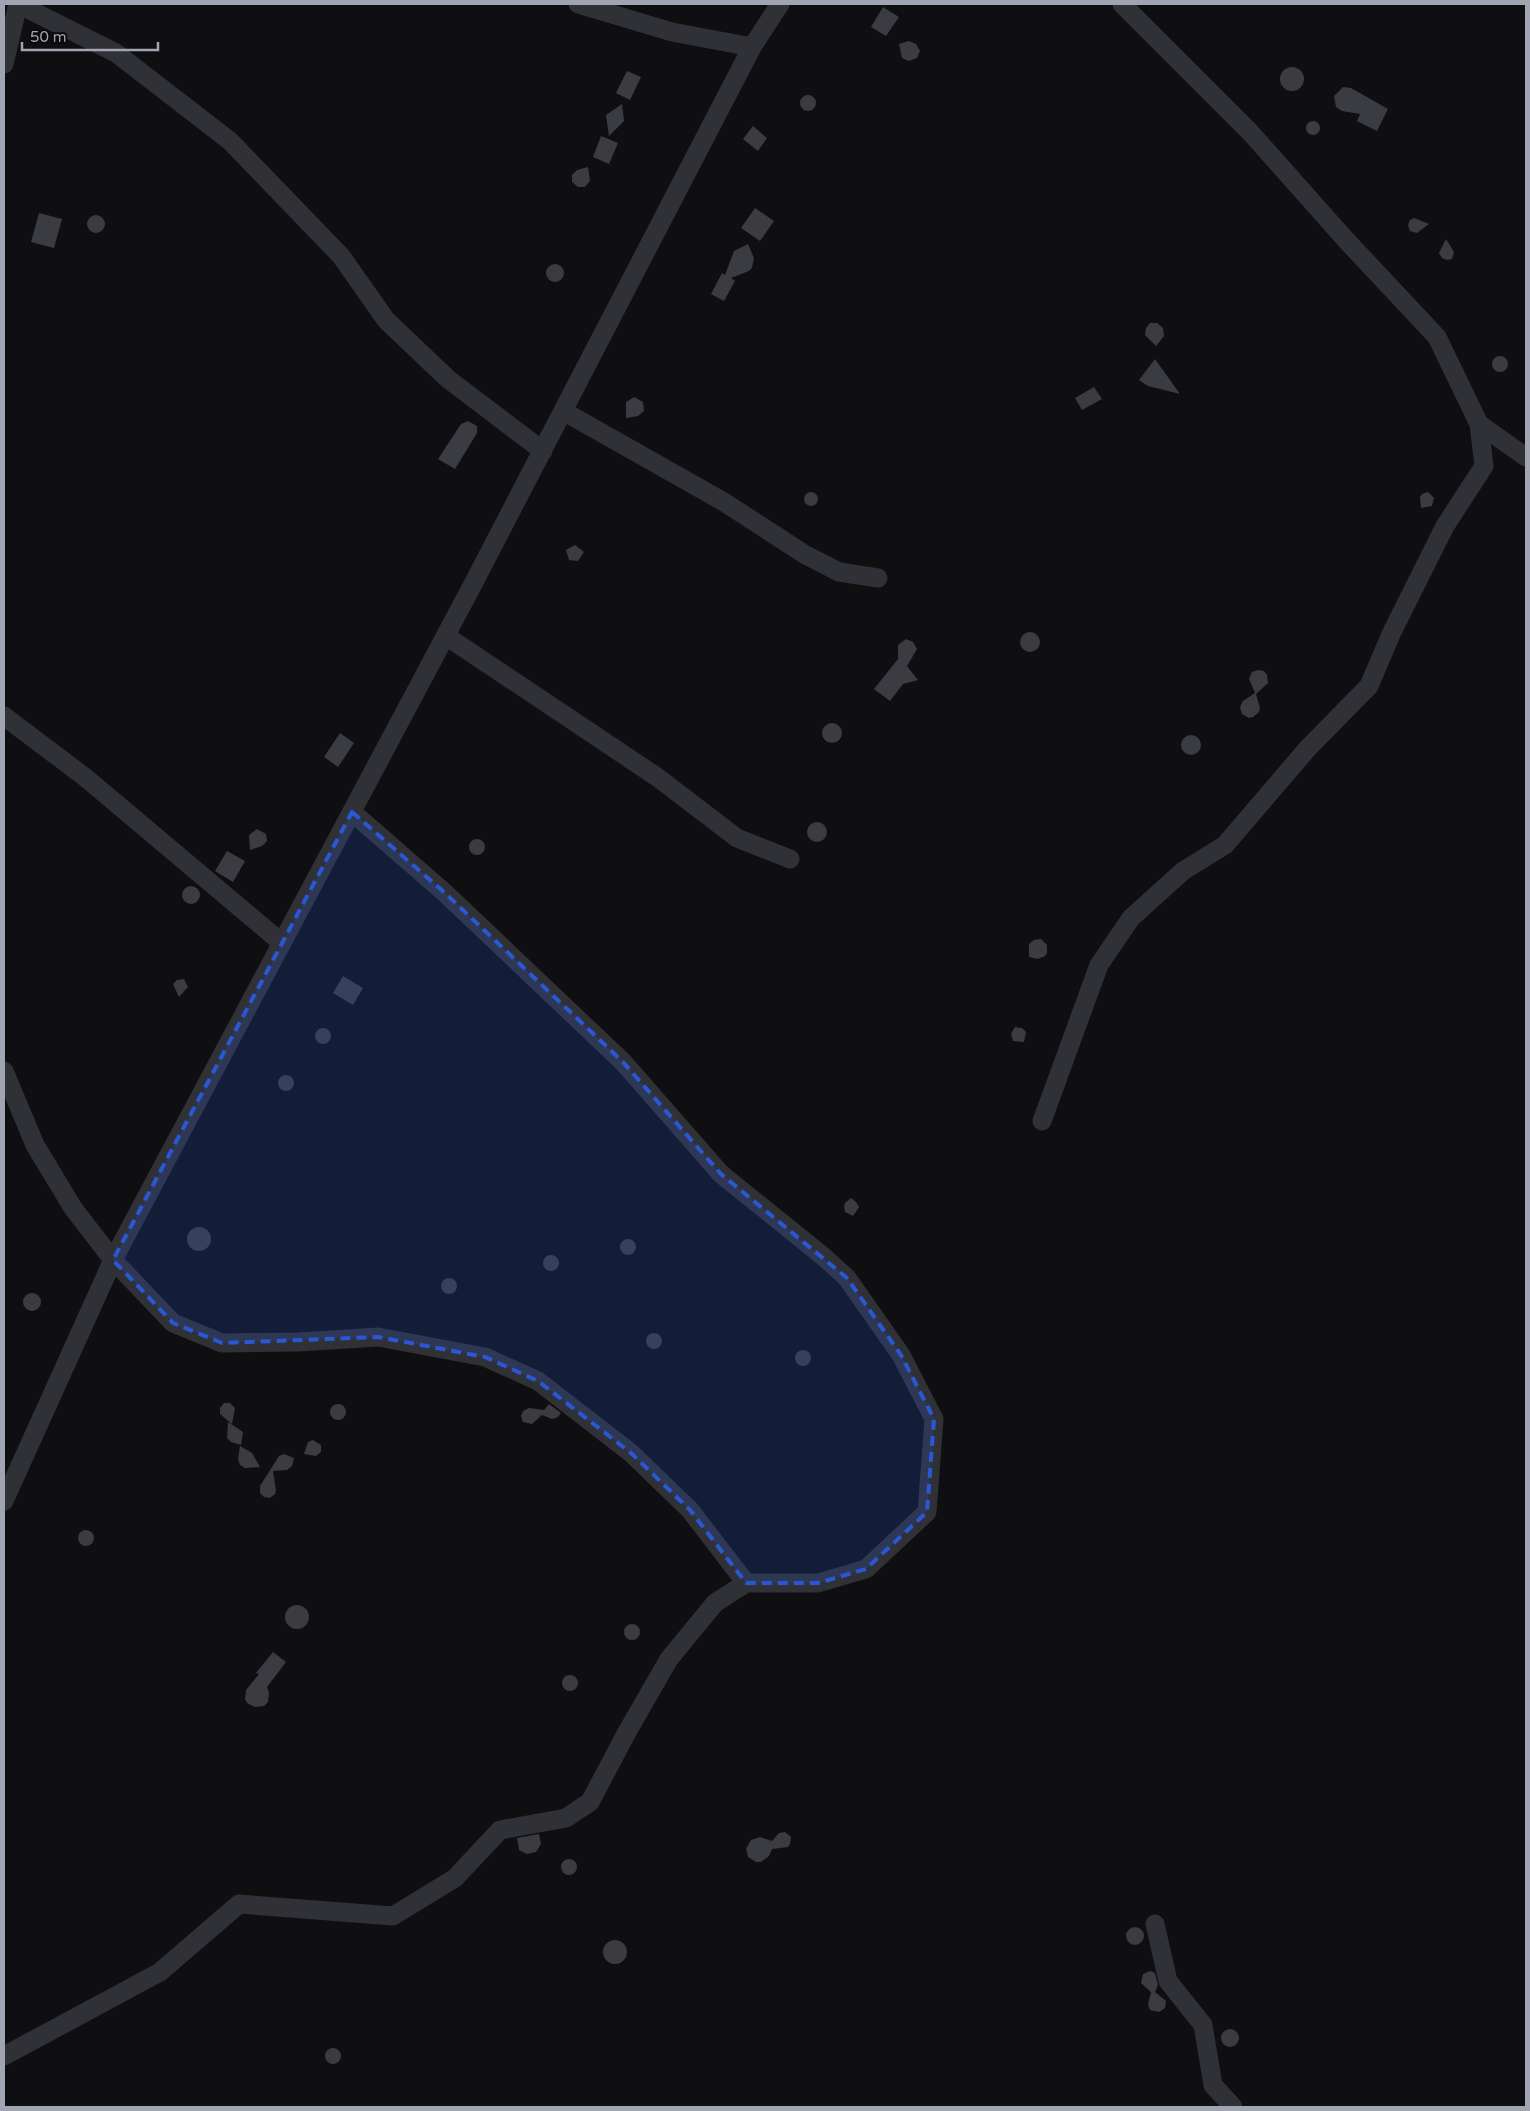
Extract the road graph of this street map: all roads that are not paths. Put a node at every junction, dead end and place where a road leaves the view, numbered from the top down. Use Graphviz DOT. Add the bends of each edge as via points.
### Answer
graph roads {
  1 [pos="18,4"];
  2 [pos="578,4"];
  3 [pos="780,4"];
  4 [pos="1122,4"];
  5 [pos="752,46"];
  6 [pos="4,64"];
  7 [pos="563,411"];
  8 [pos="1479,424"];
  9 [pos="542,451"];
  10 [pos="1526,457"];
  11 [pos="878,578"];
  12 [pos="446,636"];
  13 [pos="4,716"];
  14 [pos="352,812"];
  15 [pos="790,860"];
  16 [pos="282,943"];
  17 [pos="4,1071"];
  18 [pos="1042,1121"];
  19 [pos="113,1260"];
  20 [pos="4,1501"];
  21 [pos="746,1583"];
  22 [pos="1155,1924"];
  23 [pos="4,2056"];
  24 [pos="1232,2107"];
  1 -- 6 [label="street"];
  1 -- 9 [label="street" via="116,53 230,141 341,256 386,320 448,379"];
  2 -- 5 [label="street" via="672,32"];
  3 -- 5 [label="street"];
  4 -- 8 [label="street" via="1250,132 1437,337"];
  5 -- 7 [label="street"];
  7 -- 9 [label="street"];
  7 -- 11 [label="street" via="724,502 830,568"];
  8 -- 10 [label="street"];
  8 -- 18 [label="street" via="1484,466 1445,526 1369,686 1308,748 1226,845 1183,870 1131,918 1099,966"];
  9 -- 12 [label="street"];
  12 -- 14 [label="street"];
  12 -- 15 [label="street" via="658,777 737,838"];
  13 -- 16 [label="street" via="86,778"];
  14 -- 16 [label="street"];
  14 -- 21 [label="street" via="445,893 623,1062 721,1174 847,1278 901,1355 934,1420 927,1512 866,1569 818,1583"];
  16 -- 19 [label="street"];
  17 -- 19 [label="street" via="35,1145 73,1208"];
  19 -- 20 [label="street"];
  19 -- 21 [label="street" via="172,1323 222,1343 378,1338 485,1357 538,1381 631,1453 690,1510"];
  21 -- 23 [label="street" via="715,1603 669,1659 590,1802 566,1818 500,1830 454,1878 393,1916 239,1904 160,1972"];
  22 -- 24 [label="street" via="1168,1981 1202,2026 1213,2086"];
}
